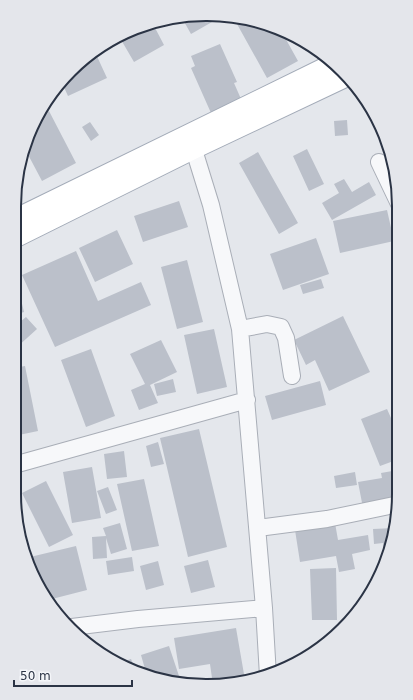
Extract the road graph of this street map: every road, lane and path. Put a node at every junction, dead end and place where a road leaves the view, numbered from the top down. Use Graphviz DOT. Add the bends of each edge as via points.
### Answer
graph roads {
  1 [pos="328,66"];
  2 [pos="341,79"];
  3 [pos="191,141"];
  4 [pos="379,162"];
  5 [pos="391,187"];
  6 [pos="21,217"];
  7 [pos="21,234"];
  8 [pos="240,329"];
  9 [pos="292,376"];
  10 [pos="247,400"];
  11 [pos="21,463"];
  12 [pos="392,505"];
  13 [pos="258,528"];
  14 [pos="264,608"];
  15 [pos="77,626"];
  16 [pos="268,668"];
  1 -- 3 [label="main road"];
  2 -- 3 [label="main road"];
  3 -- 6 [label="main road"];
  3 -- 7 [label="main road"];
  3 -- 8 [label="street" via="211,205"];
  4 -- 5 [label="street"];
  8 -- 9 [label="street" via="267,324 281,327 286,338"];
  8 -- 10 [label="street"];
  10 -- 11 [label="street"];
  10 -- 13 [label="street"];
  12 -- 13 [label="street" via="327,519"];
  13 -- 14 [label="street"];
  14 -- 15 [label="street"];
  14 -- 16 [label="street"];
}
